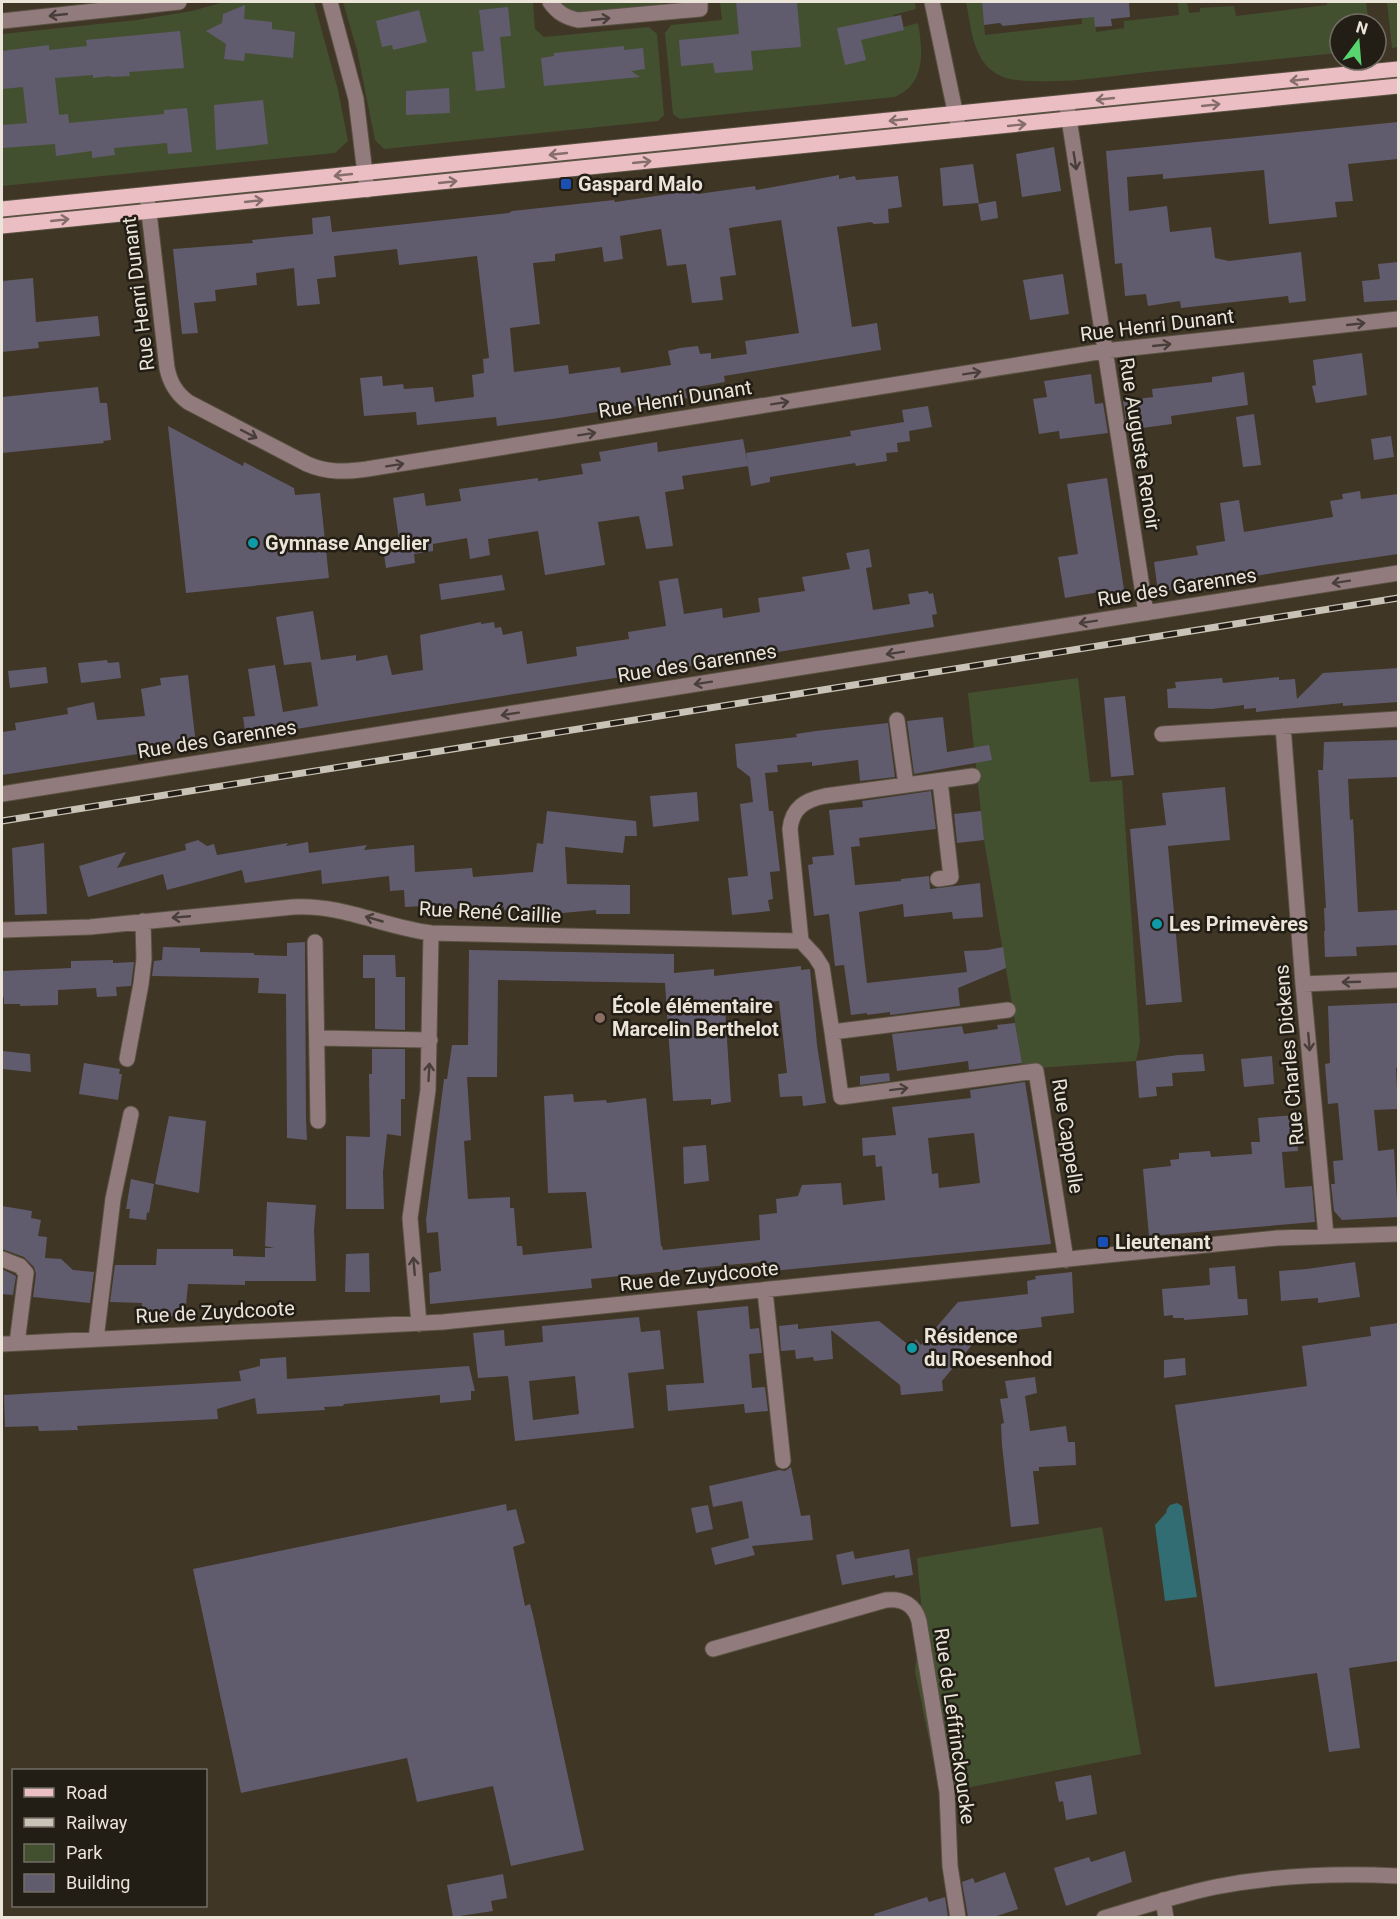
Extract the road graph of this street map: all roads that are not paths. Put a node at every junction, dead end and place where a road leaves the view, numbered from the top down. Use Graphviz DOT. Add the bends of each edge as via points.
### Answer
graph roads {
  1 [pos="179,2"];
  2 [pos="330,2"];
  3 [pos="550,2"];
  4 [pos="700,2"];
  5 [pos="932,2"];
  6 [pos="2,21"];
  7 [pos="1398,69"];
  8 [pos="1398,86"];
  9 [pos="1067,103"];
  10 [pos="956,114"];
  11 [pos="1069,119"];
  12 [pos="959,130"];
  13 [pos="366,173"];
  14 [pos="367,189"];
  15 [pos="147,195"];
  16 [pos="2,209"];
  17 [pos="149,211"];
  18 [pos="2,226"];
  19 [pos="1398,319"];
  20 [pos="1104,351"];
  21 [pos="1398,573"];
  22 [pos="1146,613"];
  23 [pos="1398,719"];
  24 [pos="897,720"];
  25 [pos="1283,726"];
  26 [pos="1162,734"];
  27 [pos="973,776"];
  28 [pos="940,781"];
  29 [pos="906,785"];
  30 [pos="2,794"];
  31 [pos="938,879"];
  32 [pos="142,921"];
  33 [pos="2,930"];
  34 [pos="431,933"];
  35 [pos="801,941"];
  36 [pos="315,942"];
  37 [pos="1398,980"];
  38 [pos="1303,984"];
  39 [pos="1008,1010"];
  40 [pos="832,1032"];
  41 [pos="317,1038"];
  42 [pos="430,1040"];
  43 [pos="127,1059"];
  44 [pos="131,1113"];
  45 [pos="318,1121"];
  46 [pos="1398,1234"];
  47 [pos="1326,1236"];
  48 [pos="2,1259"];
  49 [pos="1066,1260"];
  50 [pos="765,1291"];
  51 [pos="419,1324"];
  52 [pos="96,1339"];
  53 [pos="9,1343"];
  54 [pos="783,1461"];
  55 [pos="713,1649"];
  56 [pos="1398,1876"];
  57 [pos="1163,1900"];
  58 [pos="958,1917"];
  59 [pos="1104,1917"];
  60 [pos="1166,1917"];
  1 -- 6 [label="street, one-way"];
  2 -- 13 [label="street" via="352,81"];
  3 -- 4 [label="street, one-way" via="557,12 578,20 700,9"];
  5 -- 10 [label="street"];
  7 -- 9 [label="main road, one-way"];
  11 -- 8 [label="main road, one-way"];
  9 -- 10 [label="main road"];
  9 -- 11 [label="street, Rue Auguste Renoir"];
  10 -- 12 [label="street"];
  10 -- 13 [label="main road, one-way"];
  12 -- 11 [label="main road, one-way"];
  11 -- 20 [label="street, Rue Auguste Renoir, one-way"];
  14 -- 12 [label="main road, one-way"];
  13 -- 14 [label="street"];
  13 -- 15 [label="main road, one-way"];
  17 -- 14 [label="main road, one-way"];
  15 -- 16 [label="main road"];
  15 -- 17 [label="street, Rue Henri Dunant"];
  18 -- 17 [label="main road, one-way"];
  17 -- 20 [label="street, Rue Henri Dunant, one-way" via="168,377 176,391 189,402 312,466 337,472"];
  20 -- 19 [label="street, Rue Henri Dunant, one-way"];
  20 -- 22 [label="street, Rue Auguste Renoir"];
  21 -- 22 [label="street, Rue des Garennes, one-way"];
  22 -- 30 [label="street, Rue des Garennes, one-way"];
  23 -- 25 [label="street"];
  24 -- 29 [label="street"];
  25 -- 26 [label="street"];
  25 -- 38 [label="street, Rue Charles Dickens"];
  27 -- 28 [label="street"];
  28 -- 29 [label="street"];
  28 -- 31 [label="street" via="951,877"];
  29 -- 35 [label="street" via="816,798 793,814 790,829"];
  32 -- 33 [label="street, Rue René Caillie"];
  34 -- 32 [label="street, Rue René Caillie, one-way" via="313,906"];
  32 -- 43 [label="street" via="143,967"];
  34 -- 35 [label="street, Rue René Caillie"];
  34 -- 42 [label="street"];
  35 -- 40 [label="street" via="822,967"];
  36 -- 41 [label="street"];
  37 -- 38 [label="street, one-way"];
  38 -- 47 [label="street, Rue Charles Dickens, one-way"];
  39 -- 40 [label="street"];
  40 -- 49 [label="street, Rue Cappelle, one-way" via="841,1096 1036,1071"];
  41 -- 42 [label="street"];
  41 -- 45 [label="street"];
  51 -- 42 [label="street, one-way" via="410,1218 427,1100"];
  44 -- 52 [label="street" via="113,1199"];
  46 -- 47 [label="street, Rue de Zuydcoote"];
  47 -- 49 [label="street, Rue de Zuydcoote"];
  48 -- 53 [label="street" via="20,1266 26,1273"];
  49 -- 50 [label="street, Rue de Zuydcoote"];
  50 -- 51 [label="street, Rue de Zuydcoote"];
  50 -- 54 [label="street"];
  51 -- 52 [label="street, Rue de Zuydcoote"];
  52 -- 53 [label="street, Rue de Zuydcoote"];
  55 -- 58 [label="street, Rue de Leffrinckoucke" via="886,1600 900,1600 915,1609 947,1792 950,1866"];
  56 -- 57 [label="street" via="1291,1876 1214,1887"];
  57 -- 59 [label="street"];
  57 -- 60 [label="street"];
}
